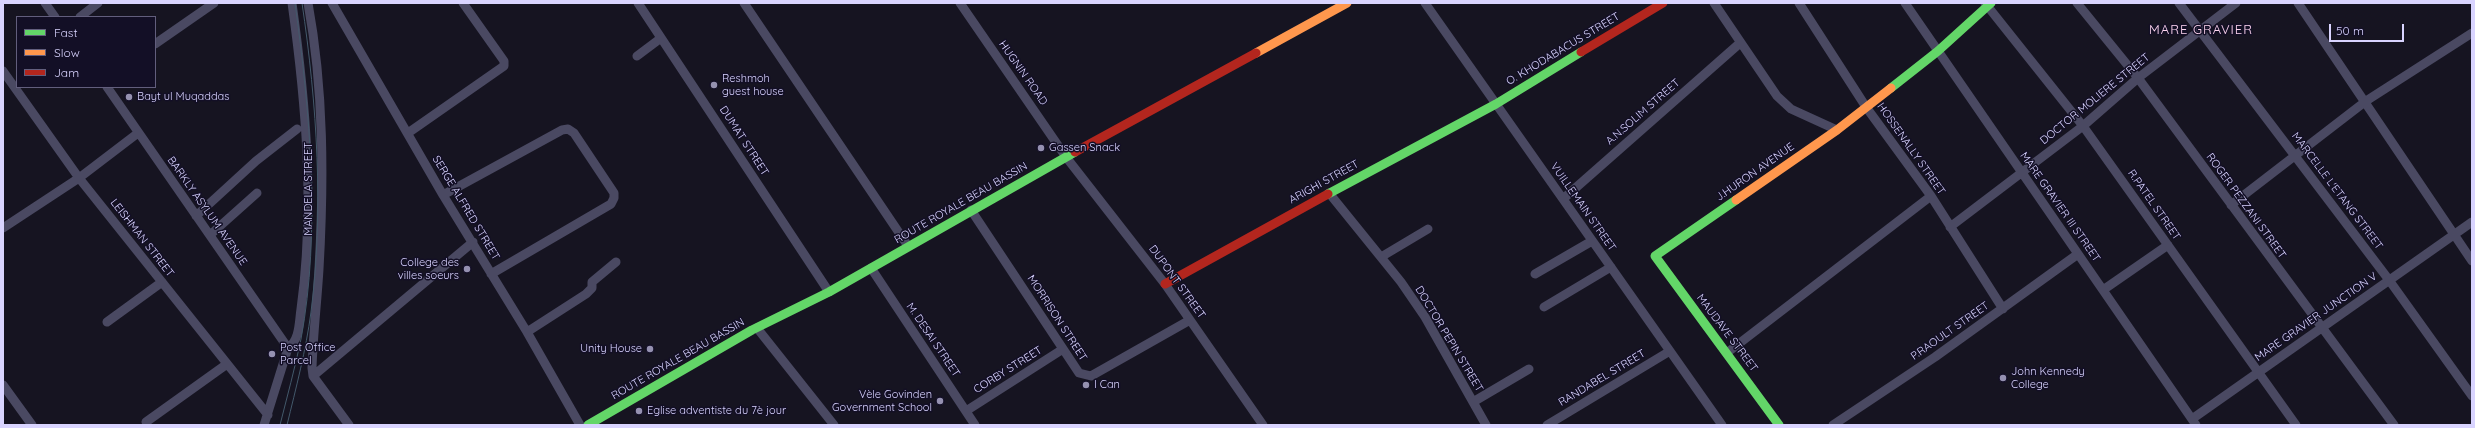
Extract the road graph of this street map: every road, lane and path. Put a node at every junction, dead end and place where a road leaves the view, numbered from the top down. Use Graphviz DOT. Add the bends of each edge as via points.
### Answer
graph roads {
  1 [pos="45,3"];
  2 [pos="98,3"];
  3 [pos="214,3"];
  4 [pos="292,3"];
  5 [pos="308,3"];
  6 [pos="332,3"];
  7 [pos="463,3"];
  8 [pos="638,3"];
  9 [pos="744,3"];
  10 [pos="960,3"];
  11 [pos="1347,3"];
  12 [pos="1425,3"];
  13 [pos="1663,3"];
  14 [pos="1714,3"];
  15 [pos="1799,3"];
  16 [pos="1905,3"];
  17 [pos="2077,3"];
  18 [pos="2179,3"];
  19 [pos="2236,3"];
  20 [pos="2298,3"];
  21 [pos="1988,4"];
  22 [pos="54,16"];
  23 [pos="81,16"];
  24 [pos="2200,30"];
  25 [pos="2472,33"];
  26 [pos="662,38"];
  27 [pos="156,43"];
  28 [pos="1740,43"];
  29 [pos="1938,52"];
  30 [pos="637,56"];
  31 [pos="3,71"];
  32 [pos="2138,78"];
  33 [pos="108,88"];
  34 [pos="2366,101"];
  35 [pos="1496,104"];
  36 [pos="1866,107"];
  37 [pos="2083,126"];
  38 [pos="297,129"];
  39 [pos="1838,130"];
  40 [pos="138,133"];
  41 [pos="408,133"];
  42 [pos="2295,154"];
  43 [pos="1066,157"];
  44 [pos="2022,173"];
  45 [pos="79,178"];
  46 [pos="1329,192"];
  47 [pos="257,193"];
  48 [pos="443,195"];
  49 [pos="1931,196"];
  50 [pos="1563,199"];
  51 [pos="2231,205"];
  52 [pos="971,210"];
  53 [pos="196,216"];
  54 [pos="2472,222"];
  55 [pos="1950,227"];
  56 [pos="3,228"];
  57 [pos="1428,229"];
  58 [pos="2453,234"];
  59 [pos="210,235"];
  60 [pos="1592,241"];
  61 [pos="472,242"];
  62 [pos="2168,245"];
  63 [pos="908,246"];
  64 [pos="2078,254"];
  65 [pos="1655,256"];
  66 [pos="1381,257"];
  67 [pos="2472,261"];
  68 [pos="616,262"];
  69 [pos="1611,267"];
  70 [pos="871,268"];
  71 [pos="491,274"];
  72 [pos="1536,274"];
  73 [pos="2389,280"];
  74 [pos="162,282"];
  75 [pos="1165,284"];
  76 [pos="2102,290"];
  77 [pos="829,292"];
  78 [pos="1544,307"];
  79 [pos="2003,309"];
  80 [pos="1190,320"];
  81 [pos="107,322"];
  82 [pos="757,328"];
  83 [pos="2321,328"];
  84 [pos="527,332"];
  85 [pos="288,348"];
  86 [pos="1064,349"];
  87 [pos="1670,351"];
  88 [pos="1728,352"];
  89 [pos="227,364"];
  90 [pos="1529,369"];
  91 [pos="2259,373"];
  92 [pos="313,376"];
  93 [pos="3,385"];
  94 [pos="2472,396"];
  95 [pos="1473,402"];
  96 [pos="966,411"];
  97 [pos="268,415"];
  98 [pos="146,422"];
  99 [pos="2194,422"];
  100 [pos="32,425"];
  101 [pos="264,425"];
  102 [pos="349,425"];
  103 [pos="580,425"];
  104 [pos="588,425"];
  105 [pos="834,425"];
  106 [pos="975,425"];
  107 [pos="1263,425"];
  108 [pos="1486,425"];
  109 [pos="1547,425"];
  110 [pos="1722,425"];
  111 [pos="1779,425"];
  112 [pos="1833,425"];
  113 [pos="2296,425"];
  114 [pos="2394,425"];
  1 -- 22 [label="street"];
  2 -- 23 [label="street"];
  3 -- 27 [label="street"];
  4 -- 85 [label="street" via="301,80 308,208 302,299 296,340"];
  5 -- 92 [label="street, MANDELA STREET" via="314,35 322,167 322,220"];
  6 -- 41 [label="street, SERGE ALFRED STREET"];
  7 -- 41 [label="street" via="504,61 504,66"];
  8 -- 26 [label="street, DUMAT STREET"];
  9 -- 63 [label="street"];
  10 -- 43 [label="street, HUGNIN ROAD"];
  11 -- 43 [label="street, ROUTE ROYALE BEAU BASSIN"];
  12 -- 35 [label="street, VUILLEMAIN STREET"];
  13 -- 35 [label="street, O. KHODABACUS STREET"];
  14 -- 28 [label="street"];
  15 -- 36 [label="street, HOSSENALLY STREET"];
  16 -- 29 [label="street, MARE GRAVIER III STREET"];
  17 -- 32 [label="street, ROGER PEZZANI STREET"];
  18 -- 24 [label="street, MARCELLE L'ETANG STREET"];
  19 -- 24 [label="street, DOCTOR MOLIERE STREET"];
  20 -- 34 [label="street"];
  21 -- 29 [label="street, J.HURON AVENUE"];
  21 -- 37 [label="street, R.PATEL STREET"];
  24 -- 32 [label="street, DOCTOR MOLIERE STREET"];
  24 -- 42 [label="street, MARCELLE L'ETANG STREET"];
  25 -- 34 [label="street"];
  26 -- 30 [label="street"];
  26 -- 77 [label="street, DUMAT STREET"];
  28 -- 39 [label="street" via="1777,96 1791,109"];
  28 -- 50 [label="street, A.N.SOLIM STREET"];
  29 -- 36 [label="street, J.HURON AVENUE"];
  29 -- 44 [label="street, MARE GRAVIER III STREET"];
  31 -- 45 [label="street, LEISHMAN STREET"];
  32 -- 37 [label="street, DOCTOR MOLIERE STREET"];
  32 -- 51 [label="street, ROGER PEZZANI STREET"];
  33 -- 40 [label="street, BARKLY ASYLUM AVENUE"];
  34 -- 42 [label="street"];
  34 -- 58 [label="street"];
  35 -- 46 [label="street, ARIGHI STREET"];
  35 -- 50 [label="street, VUILLEMAIN STREET"];
  36 -- 39 [label="street, J.HURON AVENUE"];
  36 -- 49 [label="street, HOSSENALLY STREET"];
  37 -- 44 [label="street, DOCTOR MOLIERE STREET"];
  37 -- 62 [label="street, R.PATEL STREET"];
  38 -- 53 [label="street" via="256,161"];
  39 -- 65 [label="street, J.HURON AVENUE"];
  40 -- 45 [label="street"];
  40 -- 53 [label="street, BARKLY ASYLUM AVENUE"];
  41 -- 48 [label="street, SERGE ALFRED STREET"];
  42 -- 51 [label="street"];
  42 -- 73 [label="street, MARCELLE L'ETANG STREET"];
  43 -- 52 [label="street, ROUTE ROYALE BEAU BASSIN"];
  43 -- 75 [label="street, DUPONT STREET"];
  44 -- 55 [label="street, DOCTOR MOLIERE STREET"];
  44 -- 64 [label="street, MARE GRAVIER III STREET"];
  45 -- 56 [label="street"];
  45 -- 74 [label="street, LEISHMAN STREET"];
  46 -- 66 [label="street, DOCTOR PEPIN STREET"];
  46 -- 75 [label="street, ARIGHI STREET"];
  47 -- 59 [label="street"];
  48 -- 61 [label="street, SERGE ALFRED STREET"];
  48 -- 71 [label="street" via="568,129 574,133 614,193 611,204"];
  49 -- 55 [label="street, HOSSENALLY STREET"];
  49 -- 88 [label="street"];
  50 -- 60 [label="street, VUILLEMAIN STREET"];
  51 -- 83 [label="street, ROGER PEZZANI STREET"];
  52 -- 63 [label="street, ROUTE ROYALE BEAU BASSIN"];
  52 -- 86 [label="street, MORRISON STREET"];
  53 -- 59 [label="street, BARKLY ASYLUM AVENUE"];
  54 -- 58 [label="street, MARE GRAVIER JUNCTION V"];
  55 -- 79 [label="street, HOSSENALLY STREET"];
  57 -- 66 [label="street"];
  58 -- 67 [label="street"];
  58 -- 73 [label="street, MARE GRAVIER JUNCTION V"];
  59 -- 85 [label="street, BARKLY ASYLUM AVENUE"];
  60 -- 69 [label="street, VUILLEMAIN STREET"];
  60 -- 72 [label="street"];
  61 -- 71 [label="street, SERGE ALFRED STREET"];
  61 -- 92 [label="street"];
  62 -- 76 [label="street"];
  62 -- 91 [label="street, R.PATEL STREET"];
  63 -- 70 [label="street, ROUTE ROYALE BEAU BASSIN"];
  64 -- 76 [label="street, MARE GRAVIER III STREET"];
  64 -- 79 [label="street, P.RAOULT STREET"];
  65 -- 88 [label="street, MAUDAVE STREET"];
  66 -- 95 [label="street, DOCTOR PEPIN STREET" via="1425,317"];
  68 -- 84 [label="street" via="592,282 592,288 586,294"];
  69 -- 78 [label="street"];
  69 -- 87 [label="street, VUILLEMAIN STREET"];
  70 -- 77 [label="street, ROUTE ROYALE BEAU BASSIN"];
  70 -- 96 [label="street, M. DESAI STREET"];
  71 -- 84 [label="street, SERGE ALFRED STREET"];
  73 -- 83 [label="street, MARE GRAVIER JUNCTION V"];
  73 -- 94 [label="street, MARCELLE L'ETANG STREET"];
  74 -- 81 [label="street"];
  74 -- 89 [label="street, LEISHMAN STREET"];
  75 -- 80 [label="street, DUPONT STREET"];
  76 -- 99 [label="street, MARE GRAVIER III STREET"];
  77 -- 82 [label="street, ROUTE ROYALE BEAU BASSIN"];
  79 -- 112 [label="street, P.RAOULT STREET"];
  80 -- 86 [label="street, MORRISON STREET" via="1091,376 1079,373"];
  80 -- 107 [label="street, DUPONT STREET"];
  82 -- 104 [label="street, ROUTE ROYALE BEAU BASSIN"];
  82 -- 105 [label="street"];
  83 -- 91 [label="street, MARE GRAVIER JUNCTION V"];
  83 -- 114 [label="street, ROGER PEZZANI STREET"];
  84 -- 103 [label="street, SERGE ALFRED STREET"];
  85 -- 97 [label="street"];
  86 -- 96 [label="street, CORBY STREET"];
  87 -- 109 [label="street, RANDABEL STREET"];
  87 -- 110 [label="street, VUILLEMAIN STREET"];
  88 -- 111 [label="street, MAUDAVE STREET"];
  89 -- 97 [label="street, LEISHMAN STREET"];
  89 -- 98 [label="street"];
  90 -- 95 [label="street"];
  91 -- 99 [label="street, MARE GRAVIER JUNCTION V"];
  91 -- 113 [label="street, R.PATEL STREET"];
  92 -- 102 [label="street"];
  93 -- 100 [label="street"];
  95 -- 108 [label="street, DOCTOR PEPIN STREET"];
  96 -- 106 [label="street, M. DESAI STREET"];
  97 -- 101 [label="street"];
}
